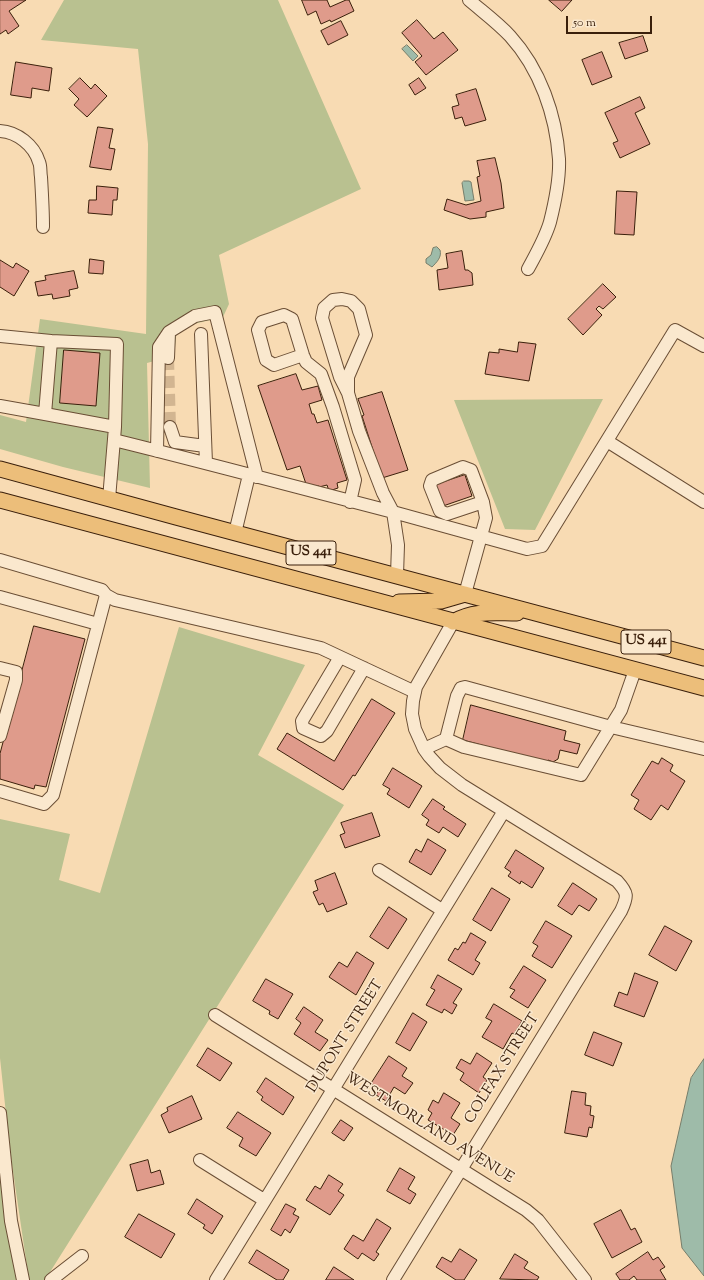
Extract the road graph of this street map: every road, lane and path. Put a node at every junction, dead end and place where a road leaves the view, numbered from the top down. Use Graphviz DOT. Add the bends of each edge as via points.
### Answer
graph roads {
  1 [pos="469,0"];
  2 [pos="0,131"];
  3 [pos="44,227"];
  4 [pos="528,269"];
  5 [pos="169,332"];
  6 [pos="201,334"];
  7 [pos="0,336"];
  8 [pos="51,341"];
  9 [pos="704,346"];
  10 [pos="303,355"];
  11 [pos="168,358"];
  12 [pos="348,392"];
  13 [pos="0,406"];
  14 [pos="45,414"];
  15 [pos="115,427"];
  16 [pos="170,427"];
  17 [pos="114,440"];
  18 [pos="607,441"];
  19 [pos="205,446"];
  20 [pos="157,451"];
  21 [pos="206,463"];
  22 [pos="0,469"];
  23 [pos="253,476"];
  24 [pos="109,499"];
  25 [pos="0,500"];
  26 [pos="350,502"];
  27 [pos="483,502"];
  28 [pos="704,502"];
  29 [pos="393,512"];
  30 [pos="235,533"];
  31 [pos="481,536"];
  32 [pos="0,560"];
  33 [pos="397,575"];
  34 [pos="465,594"];
  35 [pos="106,595"];
  36 [pos="0,597"];
  37 [pos="382,603"];
  38 [pos="536,613"];
  39 [pos="453,622"];
  40 [pos="98,624"];
  41 [pos="340,657"];
  42 [pos="704,658"];
  43 [pos="0,668"];
  44 [pos="364,668"];
  45 [pos="635,670"];
  46 [pos="704,688"];
  47 [pos="415,692"];
  48 [pos="611,727"];
  49 [pos="0,736"];
  50 [pos="446,739"];
  51 [pos="424,749"];
  52 [pos="704,749"];
  53 [pos="0,790"];
  54 [pos="504,811"];
  55 [pos="378,870"];
  56 [pos="442,910"];
  57 [pos="215,1015"];
  58 [pos="333,1088"];
  59 [pos="0,1114"];
  60 [pos="200,1160"];
  61 [pos="462,1168"];
  62 [pos="264,1200"];
  63 [pos="82,1256"];
  64 [pos="579,1278"];
  65 [pos="23,1280"];
  66 [pos="51,1280"];
  67 [pos="216,1280"];
  68 [pos="393,1280"];
  1 -- 4 [label="street" via="505,31 524,55 536,74 551,113 559,160 556,189 547,230"];
  2 -- 3 [label="street" via="12,134 27,143 39,162"];
  5 -- 11 [label="street"];
  5 -- 20 [label="street" via="158,347"];
  5 -- 23 [label="street" via="195,316 215,312"];
  6 -- 19 [label="street"];
  7 -- 8 [label="street"];
  8 -- 14 [label="street"];
  8 -- 15 [label="street" via="117,344"];
  9 -- 18 [label="street" via="675,330"];
  10 -- 26 [label="street" via="306,362 321,374 333,406 355,480"];
  12 -- 12 [label="street" via="348,377 366,335 359,309 351,302 333,300 324,308 322,318 340,377"];
  12 -- 29 [label="street" via="359,431"];
  13 -- 14 [label="street"];
  14 -- 15 [label="street"];
  15 -- 17 [label="street"];
  16 -- 19 [label="street" via="175,442"];
  17 -- 20 [label="street"];
  17 -- 24 [label="street"];
  18 -- 28 [label="street"];
  18 -- 31 [label="street" via="542,546 527,549"];
  19 -- 21 [label="street"];
  20 -- 21 [label="street"];
  21 -- 23 [label="street"];
  22 -- 24 [label="main road, US 441"];
  23 -- 26 [label="street"];
  23 -- 30 [label="street"];
  24 -- 30 [label="main road, US 441"];
  25 -- 37 [label="main road, US 441"];
  26 -- 29 [label="street"];
  27 -- 27 [label="street" via="471,470 463,467 432,480 430,486 440,511 448,514"];
  27 -- 31 [label="street" via="486,518"];
  29 -- 31 [label="street"];
  29 -- 33 [label="street" via="398,545"];
  30 -- 33 [label="main road, US 441"];
  31 -- 34 [label="street"];
  32 -- 35 [label="street" via="102,590"];
  33 -- 34 [label="main road, US 441"];
  34 -- 37 [label="main road" via="441,601"];
  34 -- 38 [label="main road, US 441"];
  35 -- 40 [label="street"];
  35 -- 41 [label="street" via="115,600 321,648"];
  36 -- 40 [label="street"];
  37 -- 39 [label="main road, US 441"];
  38 -- 39 [label="main road" via="474,613"];
  38 -- 42 [label="main road, US 441"];
  39 -- 45 [label="main road, US 441"];
  39 -- 47 [label="street"];
  40 -- 53 [label="street" via="53,795 44,804"];
  41 -- 44 [label="street"];
  41 -- 44 [label="street" via="302,721 302,728 321,736"];
  43 -- 49 [label="street" via="16,672"];
  44 -- 47 [label="street"];
  45 -- 46 [label="main road, US 441"];
  45 -- 48 [label="street" via="621,710"];
  47 -- 51 [label="street" via="412,714 415,729"];
  48 -- 50 [label="street" via="582,775 464,747"];
  48 -- 50 [label="street" via="465,687 461,688 457,696"];
  48 -- 52 [label="street"];
  50 -- 51 [label="street"];
  51 -- 54 [label="street" via="440,768"];
  54 -- 56 [label="street, DUPONT STREET"];
  54 -- 61 [label="street, COLFAX STREET" via="617,881 624,889 626,899"];
  55 -- 56 [label="street"];
  56 -- 58 [label="street, DUPONT STREET"];
  57 -- 58 [label="street, WESTMORLAND AVENUE"];
  58 -- 61 [label="street, WESTMORLAND AVENUE"];
  58 -- 62 [label="street, DUPONT STREET"];
  59 -- 65 [label="street" via="11,1221"];
  60 -- 62 [label="street"];
  61 -- 64 [label="street, WESTMORLAND AVENUE" via="538,1220"];
  61 -- 68 [label="street, COLFAX STREET"];
  62 -- 67 [label="street, DUPONT STREET"];
  63 -- 66 [label="street"];
}
